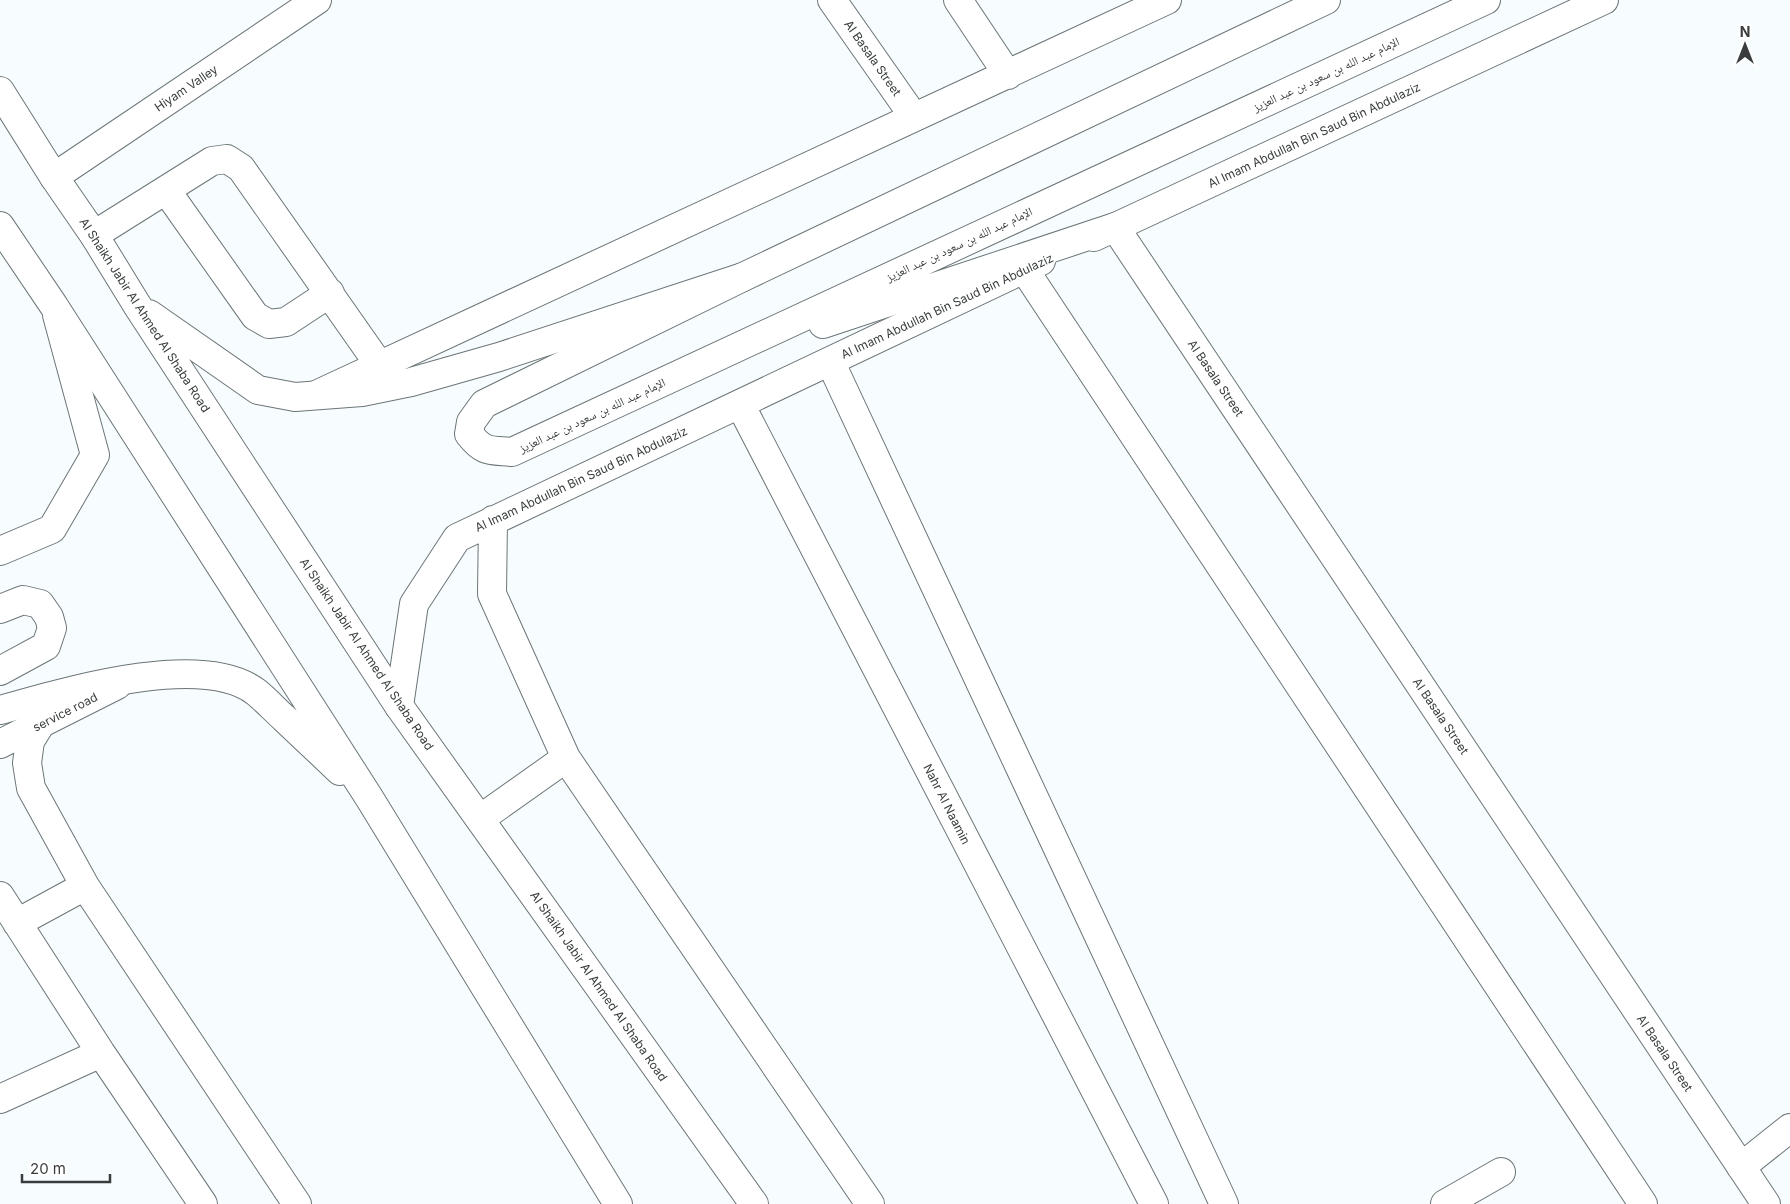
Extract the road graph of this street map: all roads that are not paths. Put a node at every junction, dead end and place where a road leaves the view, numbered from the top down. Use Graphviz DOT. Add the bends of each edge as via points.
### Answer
graph roads {
  1 [pos="317,0"];
  2 [pos="832,0"];
  3 [pos="958,0"];
  4 [pos="1167,0"];
  5 [pos="1293,0"];
  6 [pos="1326,0"];
  7 [pos="1486,0"];
  8 [pos="1604,0"];
  9 [pos="1235,43"];
  10 [pos="1008,75"];
  11 [pos="0,91"];
  12 [pos="914,117"];
  13 [pos="54,177"];
  14 [pos="166,190"];
  15 [pos="0,226"];
  16 [pos="1116,227"];
  17 [pos="94,235"];
  18 [pos="1024,269"];
  19 [pos="743,277"];
  20 [pos="330,293"];
  21 [pos="137,305"];
  22 [pos="54,306"];
  23 [pos="830,361"];
  24 [pos="698,365"];
  25 [pos="380,366"];
  26 [pos="316,395"];
  27 [pos="740,404"];
  28 [pos="493,520"];
  29 [pos="0,551"];
  30 [pos="0,609"];
  31 [pos="0,671"];
  32 [pos="129,679"];
  33 [pos="399,706"];
  34 [pos="0,710"];
  35 [pos="40,725"];
  36 [pos="0,744"];
  37 [pos="566,758"];
  38 [pos="370,800"];
  39 [pos="480,819"];
  40 [pos="86,886"];
  41 [pos="0,896"];
  42 [pos="17,923"];
  43 [pos="101,1052"];
  44 [pos="0,1100"];
  45 [pos="1790,1128"];
  46 [pos="1741,1167"];
  47 [pos="1501,1172"];
  48 [pos="203,1204"];
  49 [pos="297,1204"];
  50 [pos="618,1204"];
  51 [pos="754,1204"];
  52 [pos="870,1204"];
  53 [pos="1154,1204"];
  54 [pos="1224,1204"];
  55 [pos="1445,1204"];
  56 [pos="1643,1204"];
  57 [pos="1766,1204"];
  1 -- 13 [label="main road, Hiyam Valley"];
  2 -- 12 [label="main road, Al Basala Street"];
  3 -- 10 [label="main road"];
  4 -- 10 [label="main road"];
  5 -- 9 [label="main road"];
  6 -- 9 [label="main road, الإمام عبد الله بن سعود بن عبد العزيز"];
  7 -- 24 [label="main road, الإمام عبد الله بن سعود بن عبد العزيز"];
  8 -- 16 [label="main road, Al Imam Abdullah Bin Saud Bin Abdulaziz"];
  9 -- 19 [label="main road, الإمام عبد الله بن سعود بن عبد العزيز"];
  10 -- 12 [label="main road"];
  11 -- 13 [label="main road, Al Shaikh Jabir Al Ahmed Al Shaba Road"];
  12 -- 25 [label="main road"];
  13 -- 17 [label="main road, Al Shaikh Jabir Al Ahmed Al Shaba Road"];
  14 -- 17 [label="main road"];
  14 -- 20 [label="main road" via="212,161 227,159 241,168"];
  14 -- 20 [label="main road" via="256,316 269,324 286,322"];
  15 -- 22 [label="main road"];
  16 -- 18 [label="main road, Al Imam Abdullah Bin Saud Bin Abdulaziz"];
  16 -- 24 [label="main road"];
  16 -- 46 [label="main road, Al Basala Street"];
  17 -- 21 [label="main road, Al Shaikh Jabir Al Ahmed Al Shaba Road"];
  18 -- 23 [label="main road, Al Imam Abdullah Bin Saud Bin Abdulaziz"];
  18 -- 56 [label="main road"];
  19 -- 24 [label="main road, الإمام عبد الله بن سعود بن عبد العزيز" via="484,404 471,422 469,434 484,450 512,452"];
  19 -- 26 [label="main road" via="499,357 411,382 362,392"];
  20 -- 25 [label="main road"];
  21 -- 26 [label="main road" via="258,390 295,397"];
  21 -- 33 [label="main road, Al Shaikh Jabir Al Ahmed Al Shaba Road"];
  22 -- 29 [label="main road" via="95,455 52,529"];
  22 -- 38 [label="main road"];
  23 -- 27 [label="main road, Al Imam Abdullah Bin Saud Bin Abdulaziz"];
  23 -- 54 [label="main road"];
  25 -- 26 [label="main road"];
  27 -- 28 [label="main road, Al Imam Abdullah Bin Saud Bin Abdulaziz"];
  27 -- 53 [label="main road, Nahr Al Naamin"];
  28 -- 33 [label="main road, Al Imam Abdullah Bin Saud Bin Abdulaziz" via="457,538 414,604"];
  28 -- 37 [label="main road" via="492,594"];
  30 -- 31 [label="main road" via="23,600 40,604 52,628 46,646"];
  32 -- 34 [label="main road" via="77,688"];
  32 -- 35 [label="main road, service road"];
  32 -- 38 [label="main road" via="200,675 228,678 256,691"];
  33 -- 39 [label="main road, Al Shaikh Jabir Al Ahmed Al Shaba Road"];
  35 -- 36 [label="main road, service road"];
  35 -- 40 [label="main road" via="30,741 27,763 31,788"];
  37 -- 39 [label="main road"];
  37 -- 52 [label="main road"];
  38 -- 50 [label="main road"];
  39 -- 51 [label="main road, Al Shaikh Jabir Al Ahmed Al Shaba Road"];
  40 -- 42 [label="main road"];
  40 -- 49 [label="main road"];
  41 -- 42 [label="main road"];
  42 -- 43 [label="main road"];
  43 -- 44 [label="main road"];
  43 -- 48 [label="main road"];
  45 -- 46 [label="main road"];
  46 -- 57 [label="main road, Al Basala Street"];
  47 -- 55 [label="main road"];
}
